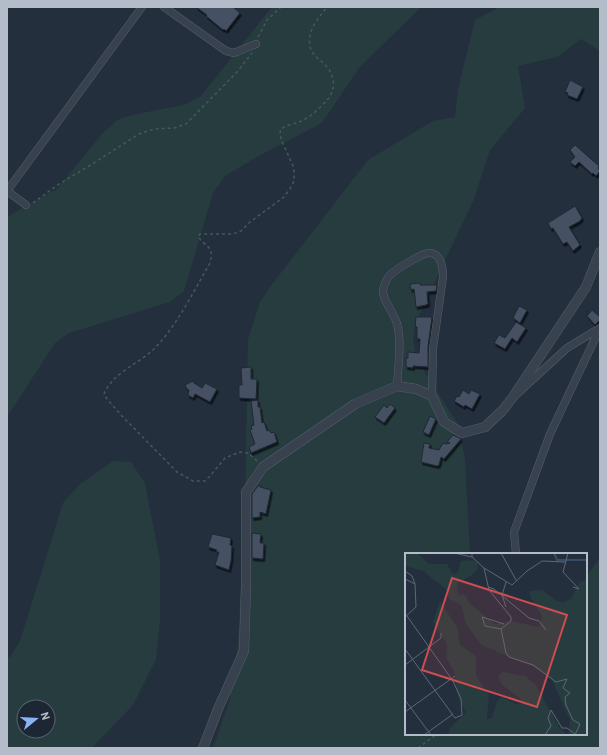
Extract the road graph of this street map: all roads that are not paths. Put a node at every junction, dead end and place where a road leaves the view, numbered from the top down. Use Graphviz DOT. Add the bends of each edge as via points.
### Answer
graph roads {
  1 [pos="142,7"];
  2 [pos="164,7"];
  3 [pos="256,44"];
  4 [pos="7,191"];
  5 [pos="26,205"];
  6 [pos="600,252"];
  7 [pos="600,328"];
  8 [pos="397,386"];
  9 [pos="432,396"];
  10 [pos="512,397"];
  11 [pos="516,553"];
  12 [pos="203,748"];
  1 -- 4 [label="street"];
  2 -- 3 [label="street" via="226,51 234,53"];
  4 -- 5 [label="street"];
  6 -- 10 [label="street" via="586,287"];
  7 -- 10 [label="street" via="567,348"];
  7 -- 11 [label="street" via="547,441 514,532"];
  8 -- 9 [label="street" via="416,389"];
  8 -- 9 [label="street" via="398,325 383,291 386,281 392,274 427,253 433,254 442,266 443,277 433,348"];
  8 -- 12 [label="street" via="355,404 263,467 246,492 244,651"];
  9 -- 10 [label="street" via="444,422 462,433 485,427"];
}
